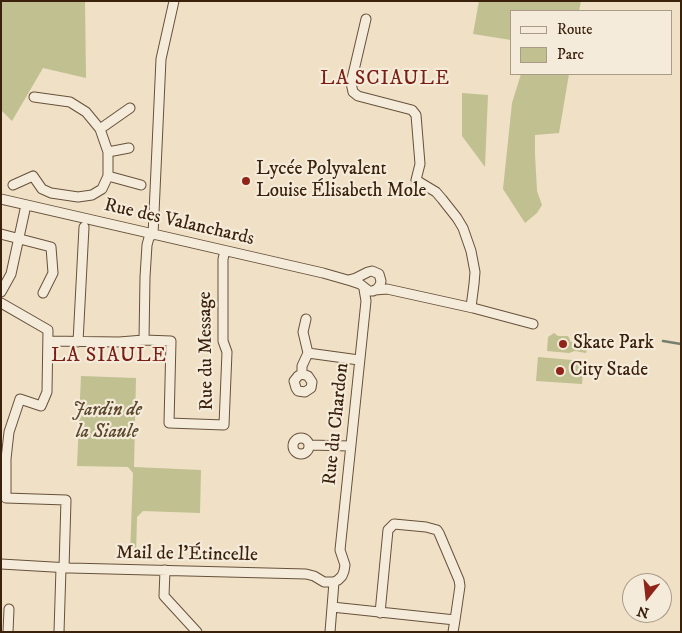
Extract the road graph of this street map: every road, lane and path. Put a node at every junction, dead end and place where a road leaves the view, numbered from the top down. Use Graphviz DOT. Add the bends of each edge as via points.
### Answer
graph roads {
  1 [pos="174,1"];
  2 [pos="366,19"];
  3 [pos="34,97"];
  4 [pos="130,108"];
  5 [pos="100,129"];
  6 [pos="129,148"];
  7 [pos="108,152"];
  8 [pos="108,176"];
  9 [pos="13,185"];
  10 [pos="141,185"];
  11 [pos="1,199"];
  12 [pos="26,205"];
  13 [pos="84,227"];
  14 [pos="1,234"];
  15 [pos="152,234"];
  16 [pos="18,238"];
  17 [pos="225,251"];
  18 [pos="364,274"];
  19 [pos="349,280"];
  20 [pos="374,288"];
  21 [pos="1,292"];
  22 [pos="43,293"];
  23 [pos="1,303"];
  24 [pos="471,307"];
  25 [pos="306,319"];
  26 [pos="533,324"];
  27 [pos="144,340"];
  28 [pos="48,341"];
  29 [pos="78,342"];
  30 [pos="308,353"];
  31 [pos="360,360"];
  32 [pos="302,374"];
  33 [pos="309,445"];
  34 [pos="350,446"];
  35 [pos="4,498"];
  36 [pos="1,564"];
  37 [pos="62,568"];
  38 [pos="165,570"];
  39 [pos="334,582"];
  40 [pos="332,607"];
  41 [pos="9,609"];
  42 [pos="380,613"];
  43 [pos="455,620"];
  44 [pos="8,632"];
  45 [pos="59,632"];
  46 [pos="197,632"];
  47 [pos="330,632"];
  48 [pos="453,632"];
  1 -- 15 [label="street" via="161,59"];
  2 -- 24 [label="street" via="351,83 353,92 412,110 416,115 420,164 416,180 436,192 463,228 474,272"];
  3 -- 5 [label="street" via="70,102 86,112"];
  4 -- 5 [label="street"];
  5 -- 7 [label="street"];
  6 -- 7 [label="street"];
  7 -- 8 [label="street"];
  8 -- 9 [label="street" via="102,189 92,195 78,197 42,189 33,176"];
  8 -- 10 [label="street"];
  11 -- 12 [label="street, Rue des Valanchards"];
  12 -- 15 [label="street, Rue des Valanchards"];
  12 -- 16 [label="street"];
  13 -- 29 [label="street"];
  14 -- 16 [label="street"];
  15 -- 17 [label="street, Rue des Valanchards"];
  15 -- 27 [label="street" via="147,245"];
  16 -- 21 [label="street" via="11,274"];
  16 -- 22 [label="street" via="52,247 53,273"];
  17 -- 19 [label="street, Rue des Valanchards"];
  17 -- 27 [label="street, Rue du Message" via="223,342 227,352 224,425 168,423 171,341"];
  18 -- 19 [label="street"];
  18 -- 20 [label="street, Rue du Chardon" via="361,280"];
  18 -- 20 [label="street" via="375,272 380,276"];
  19 -- 20 [label="street, Rue des Valanchards"];
  20 -- 24 [label="street, Rue des Valanchards"];
  20 -- 31 [label="street, Rue du Chardon" via="366,301"];
  23 -- 28 [label="street" via="48,330"];
  24 -- 26 [label="street, Rue des Valanchards"];
  25 -- 30 [label="street" via="303,332"];
  27 -- 29 [label="street"];
  28 -- 29 [label="street"];
  28 -- 35 [label="street" via="47,392 41,406 20,400 9,432"];
  30 -- 31 [label="street"];
  30 -- 32 [label="street"];
  31 -- 34 [label="street, Rue du Chardon"];
  33 -- 34 [label="street"];
  34 -- 39 [label="street, Rue du Chardon" via="340,550 345,565 342,576"];
  35 -- 37 [label="street" via="66,500"];
  36 -- 37 [label="street, Mail de l'Étincelle"];
  37 -- 38 [label="street, Mail de l'Étincelle"];
  37 -- 45 [label="street"];
  38 -- 39 [label="street, Mail de l'Étincelle" via="306,574 324,582"];
  38 -- 46 [label="street" via="164,596"];
  39 -- 40 [label="street"];
  40 -- 42 [label="street"];
  40 -- 47 [label="street"];
  41 -- 44 [label="street"];
  42 -- 43 [label="street"];
  42 -- 43 [label="street" via="388,530 394,524 426,527 439,533 460,580"];
  43 -- 48 [label="street"];
}
